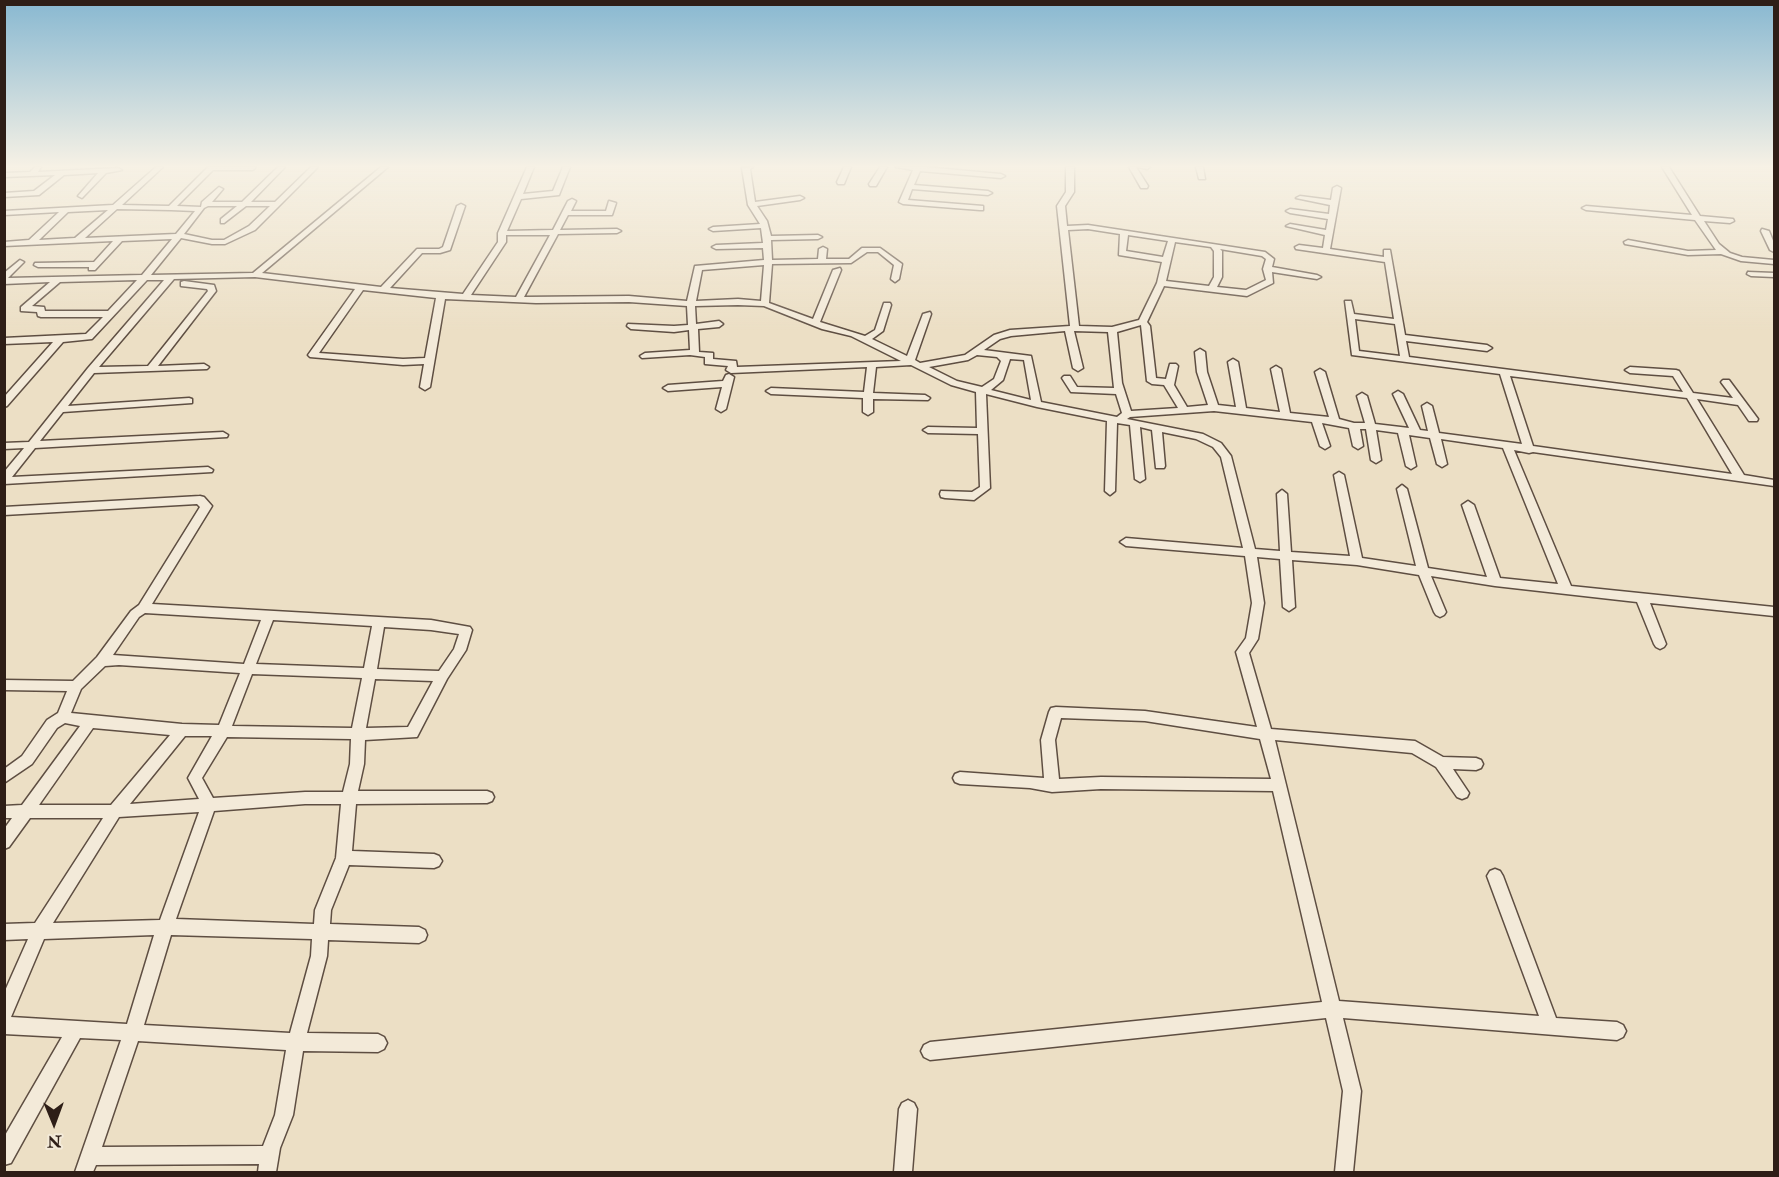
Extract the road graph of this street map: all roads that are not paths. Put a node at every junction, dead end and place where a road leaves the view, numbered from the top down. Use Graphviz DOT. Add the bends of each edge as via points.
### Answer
graph roads {
  1 [pos="53,222"];
  2 [pos="99,222"];
  3 [pos="191,222"];
  4 [pos="258,222"];
  5 [pos="319,222"];
  6 [pos="456,222"];
  7 [pos="507,222"];
  8 [pos="562,222"];
  9 [pos="762,222"];
  10 [pos="1064,222"];
  11 [pos="1331,222"];
  12 [pos="1701,222"];
  13 [pos="764,226"];
  14 [pos="1290,226"];
  15 [pos="1065,228"];
  16 [pos="713,229"];
  17 [pos="617,231"];
  18 [pos="1765,231"];
  19 [pos="557,232"];
  20 [pos="502,233"];
  21 [pos="1124,233"];
  22 [pos="1329,233"];
  23 [pos="181,236"];
  24 [pos="818,237"];
  25 [pos="120,239"];
  26 [pos="1172,239"];
  27 [pos="78,240"];
  28 [pos="767,242"];
  29 [pos="1628,242"];
  30 [pos="30,243"];
  31 [pos="4,244"];
  32 [pos="1214,245"];
  33 [pos="716,247"];
  34 [pos="1299,247"];
  35 [pos="822,249"];
  36 [pos="1774,250"];
  37 [pos="1326,251"];
  38 [pos="1723,252"];
  39 [pos="1167,260"];
  40 [pos="822,261"];
  41 [pos="20,262"];
  42 [pos="768,262"];
  43 [pos="1774,262"];
  44 [pos="96,264"];
  45 [pos="38,265"];
  46 [pos="1267,269"];
  47 [pos="837,270"];
  48 [pos="1751,274"];
  49 [pos="255,275"];
  50 [pos="1774,275"];
  51 [pos="145,277"];
  52 [pos="1317,277"];
  53 [pos="59,279"];
  54 [pos="80,279"];
  55 [pos="895,279"];
  56 [pos="169,280"];
  57 [pos="5,281"];
  58 [pos="208,281"];
  59 [pos="1161,284"];
  60 [pos="361,286"];
  61 [pos="383,290"];
  62 [pos="1211,290"];
  63 [pos="441,296"];
  64 [pos="466,296"];
  65 [pos="519,299"];
  66 [pos="1348,303"];
  67 [pos="691,304"];
  68 [pos="765,304"];
  69 [pos="887,305"];
  70 [pos="111,314"];
  71 [pos="927,314"];
  72 [pos="1350,316"];
  73 [pos="816,322"];
  74 [pos="1143,322"];
  75 [pos="1397,322"];
  76 [pos="719,324"];
  77 [pos="693,325"];
  78 [pos="631,326"];
  79 [pos="1072,329"];
  80 [pos="1112,330"];
  81 [pos="1400,337"];
  82 [pos="60,339"];
  83 [pos="4,340"];
  84 [pos="865,340"];
  85 [pos="1487,348"];
  86 [pos="694,352"];
  87 [pos="976,352"];
  88 [pos="1200,352"];
  89 [pos="645,356"];
  90 [pos="1001,356"];
  91 [pos="1405,360"];
  92 [pos="429,361"];
  93 [pos="1233,362"];
  94 [pos="872,363"];
  95 [pos="913,364"];
  96 [pos="1173,366"];
  97 [pos="204,367"];
  98 [pos="1078,368"];
  99 [pos="151,369"];
  100 [pos="1276,369"];
  101 [pos="91,370"];
  102 [pos="731,370"];
  103 [pos="1589,370"];
  104 [pos="1630,370"];
  105 [pos="1320,372"];
  106 [pos="1504,373"];
  107 [pos="1067,378"];
  108 [pos="1170,382"];
  109 [pos="1726,382"];
  110 [pos="727,384"];
  111 [pos="1599,384"];
  112 [pos="424,387"];
  113 [pos="668,388"];
  114 [pos="771,391"];
  115 [pos="982,391"];
  116 [pos="1120,391"];
  117 [pos="1398,394"];
  118 [pos="1689,395"];
  119 [pos="1362,396"];
  120 [pos="868,397"];
  121 [pos="924,398"];
  122 [pos="189,401"];
  123 [pos="1740,402"];
  124 [pos="4,404"];
  125 [pos="1037,404"];
  126 [pos="1427,406"];
  127 [pos="1214,408"];
  128 [pos="61,409"];
  129 [pos="721,409"];
  130 [pos="1184,411"];
  131 [pos="868,412"];
  132 [pos="1242,412"];
  133 [pos="1286,416"];
  134 [pos="1120,417"];
  135 [pos="1316,419"];
  136 [pos="1753,419"];
  137 [pos="1335,421"];
  138 [pos="1135,423"];
  139 [pos="1354,426"];
  140 [pos="1370,426"];
  141 [pos="1157,427"];
  142 [pos="928,430"];
  143 [pos="982,431"];
  144 [pos="1403,431"];
  145 [pos="1416,433"];
  146 [pos="223,435"];
  147 [pos="1435,436"];
  148 [pos="33,444"];
  149 [pos="4,446"];
  150 [pos="1325,446"];
  151 [pos="1358,446"];
  152 [pos="1508,447"];
  153 [pos="1529,450"];
  154 [pos="1376,460"];
  155 [pos="1442,464"];
  156 [pos="1160,466"];
  157 [pos="1411,466"];
  158 [pos="208,470"];
  159 [pos="1339,475"];
  160 [pos="1140,479"];
  161 [pos="1741,479"];
  162 [pos="4,481"];
  163 [pos="1774,483"];
  164 [pos="1402,489"];
  165 [pos="1110,491"];
  166 [pos="945,494"];
  167 [pos="1282,494"];
  168 [pos="1468,505"];
  169 [pos="4,511"];
  170 [pos="1126,542"];
  171 [pos="1250,552"];
  172 [pos="1285,556"];
  173 [pos="1357,561"];
  174 [pos="1423,572"];
  175 [pos="1495,582"];
  176 [pos="1566,589"];
  177 [pos="1641,597"];
  178 [pos="1289,607"];
  179 [pos="143,608"];
  180 [pos="1440,612"];
  181 [pos="1774,612"];
  182 [pos="269,616"];
  183 [pos="379,622"];
  184 [pos="1660,644"];
  185 [pos="102,661"];
  186 [pos="249,669"];
  187 [pos="368,674"];
  188 [pos="442,676"];
  189 [pos="4,685"];
  190 [pos="76,686"];
  191 [pos="63,717"];
  192 [pos="90,722"];
  193 [pos="224,729"];
  194 [pos="182,730"];
  195 [pos="358,734"];
  196 [pos="1265,734"];
  197 [pos="1441,763"];
  198 [pos="1476,764"];
  199 [pos="4,777"];
  200 [pos="960,778"];
  201 [pos="1279,785"];
  202 [pos="1052,786"];
  203 [pos="1462,793"];
  204 [pos="487,797"];
  205 [pos="349,798"];
  206 [pos="209,804"];
  207 [pos="26,811"];
  208 [pos="115,811"];
  209 [pos="4,812"];
  210 [pos="4,842"];
  211 [pos="344,858"];
  212 [pos="434,861"];
  213 [pos="1495,876"];
  214 [pos="165,927"];
  215 [pos="39,931"];
  216 [pos="4,932"];
  217 [pos="321,933"];
  218 [pos="419,935"];
  219 [pos="1332,1009"];
  220 [pos="4,1014"];
  221 [pos="4,1025"];
  222 [pos="1551,1026"];
  223 [pos="76,1029"];
  224 [pos="1617,1031"];
  225 [pos="132,1032"];
  226 [pos="297,1042"];
  227 [pos="378,1043"];
  228 [pos="930,1051"];
  229 [pos="909,1109"];
  230 [pos="4,1156"];
  231 [pos="86,1164"];
  232 [pos="268,1164"];
  233 [pos="903,1173"];
  234 [pos="1344,1173"];
  1 -- 30 [label="street"];
  2 -- 27 [label="street"];
  3 -- 23 [label="street"];
  4 -- 23 [label="street" via="225,242"];
  5 -- 49 [label="street"];
  6 -- 61 [label="street" via="447,248 420,251"];
  7 -- 20 [label="street"];
  8 -- 19 [label="street"];
  9 -- 13 [label="street"];
  10 -- 15 [label="street"];
  11 -- 22 [label="street"];
  12 -- 38 [label="street"];
  13 -- 16 [label="street"];
  13 -- 28 [label="street"];
  14 -- 22 [label="street"];
  15 -- 21 [label="street"];
  15 -- 79 [label="street"];
  17 -- 19 [label="street"];
  18 -- 36 [label="street"];
  19 -- 20 [label="street"];
  19 -- 65 [label="street"];
  20 -- 64 [label="street" via="502,242"];
  21 -- 26 [label="street"];
  21 -- 39 [label="street" via="1122,253"];
  22 -- 37 [label="street"];
  23 -- 25 [label="street"];
  23 -- 51 [label="street"];
  24 -- 28 [label="street"];
  25 -- 27 [label="street"];
  25 -- 44 [label="street"];
  26 -- 32 [label="street"];
  26 -- 39 [label="street"];
  27 -- 30 [label="street"];
  28 -- 33 [label="street"];
  28 -- 42 [label="street"];
  29 -- 38 [label="street" via="1688,253"];
  30 -- 31 [label="street"];
  32 -- 46 [label="street" via="1265,254 1270,259"];
  32 -- 62 [label="street" via="1218,252 1218,278"];
  34 -- 37 [label="street"];
  35 -- 40 [label="street"];
  37 -- 75 [label="street" via="1388,256"];
  38 -- 43 [label="street" via="1741,259"];
  39 -- 59 [label="street"];
  40 -- 42 [label="street"];
  40 -- 55 [label="street" via="851,261 865,250 880,250 898,264"];
  41 -- 57 [label="street"];
  42 -- 67 [label="street" via="698,268"];
  42 -- 68 [label="street"];
  44 -- 45 [label="street"];
  44 -- 54 [label="street"];
  46 -- 52 [label="street"];
  46 -- 62 [label="street" via="1270,280 1246,292"];
  47 -- 73 [label="street"];
  48 -- 50 [label="street"];
  49 -- 58 [label="street"];
  49 -- 60 [label="street"];
  51 -- 54 [label="street"];
  51 -- 56 [label="street"];
  51 -- 70 [label="street"];
  53 -- 54 [label="street"];
  53 -- 57 [label="street"];
  53 -- 70 [label="street" via="24,309 41,309 41,314"];
  56 -- 58 [label="street"];
  56 -- 101 [label="street"];
  58 -- 99 [label="street" via="212,291"];
  59 -- 62 [label="street"];
  59 -- 74 [label="street"];
  60 -- 61 [label="street"];
  60 -- 92 [label="street" via="313,355"];
  61 -- 63 [label="street"];
  63 -- 64 [label="street"];
  63 -- 92 [label="street"];
  64 -- 65 [label="street"];
  65 -- 67 [label="street" via="649,299"];
  66 -- 72 [label="street"];
  67 -- 68 [label="street"];
  67 -- 77 [label="street"];
  68 -- 73 [label="street"];
  69 -- 84 [label="street" via="879,331"];
  70 -- 82 [label="street" via="89,337"];
  71 -- 95 [label="street"];
  72 -- 75 [label="street"];
  72 -- 91 [label="street" via="1355,353"];
  73 -- 84 [label="street"];
  74 -- 80 [label="street"];
  74 -- 108 [label="street" via="1152,381"];
  75 -- 81 [label="street"];
  76 -- 77 [label="street"];
  77 -- 78 [label="street" via="674,329"];
  77 -- 86 [label="street"];
  79 -- 80 [label="street"];
  79 -- 87 [label="street" via="1010,333"];
  79 -- 98 [label="street"];
  80 -- 116 [label="street"];
  81 -- 85 [label="street"];
  81 -- 91 [label="street"];
  82 -- 83 [label="street"];
  82 -- 124 [label="street"];
  84 -- 95 [label="street"];
  86 -- 89 [label="street"];
  86 -- 102 [label="street" via="710,355 708,362 733,363"];
  87 -- 90 [label="street"];
  87 -- 95 [label="street" via="968,357"];
  88 -- 127 [label="street"];
  90 -- 115 [label="street" via="1006,360 998,380"];
  90 -- 125 [label="street" via="1028,358"];
  91 -- 106 [label="street"];
  92 -- 112 [label="street"];
  93 -- 132 [label="street"];
  94 -- 95 [label="street"];
  94 -- 102 [label="street"];
  94 -- 120 [label="street"];
  95 -- 115 [label="street"];
  96 -- 108 [label="street"];
  97 -- 99 [label="street"];
  99 -- 101 [label="street"];
  100 -- 133 [label="street"];
  101 -- 128 [label="street"];
  102 -- 110 [label="street"];
  103 -- 111 [label="street"];
  104 -- 118 [label="street" via="1676,373"];
  105 -- 137 [label="street"];
  106 -- 111 [label="street"];
  106 -- 153 [label="street"];
  107 -- 116 [label="street" via="1074,390"];
  108 -- 130 [label="street"];
  109 -- 123 [label="street"];
  110 -- 113 [label="street"];
  110 -- 129 [label="street"];
  111 -- 118 [label="street"];
  114 -- 120 [label="street"];
  115 -- 125 [label="street"];
  115 -- 143 [label="street"];
  116 -- 134 [label="street"];
  117 -- 145 [label="street"];
  118 -- 123 [label="street"];
  118 -- 161 [label="street"];
  119 -- 140 [label="street"];
  120 -- 121 [label="street"];
  120 -- 131 [label="street"];
  122 -- 128 [label="street"];
  123 -- 136 [label="street"];
  125 -- 134 [label="street"];
  126 -- 147 [label="street"];
  127 -- 130 [label="street"];
  127 -- 132 [label="street"];
  128 -- 148 [label="street"];
  130 -- 134 [label="street"];
  132 -- 133 [label="street"];
  133 -- 135 [label="street"];
  134 -- 138 [label="street"];
  134 -- 165 [label="street"];
  135 -- 137 [label="street"];
  135 -- 150 [label="street"];
  137 -- 139 [label="street"];
  138 -- 141 [label="street"];
  138 -- 160 [label="street"];
  139 -- 140 [label="street"];
  139 -- 151 [label="street"];
  140 -- 144 [label="street"];
  140 -- 154 [label="street"];
  141 -- 156 [label="street"];
  141 -- 171 [label="street" via="1199,436 1217,445 1226,456"];
  142 -- 143 [label="street"];
  143 -- 166 [label="street" via="985,488 974,496"];
  144 -- 145 [label="street"];
  144 -- 157 [label="street"];
  145 -- 147 [label="street"];
  146 -- 148 [label="street"];
  147 -- 152 [label="street"];
  147 -- 155 [label="street"];
  148 -- 149 [label="street"];
  148 -- 162 [label="street"];
  152 -- 153 [label="street"];
  152 -- 176 [label="street"];
  153 -- 161 [label="street"];
  158 -- 162 [label="street"];
  159 -- 173 [label="street"];
  161 -- 163 [label="street"];
  164 -- 174 [label="street"];
  167 -- 172 [label="street"];
  168 -- 175 [label="street"];
  169 -- 179 [label="street" via="201,500 206,506"];
  170 -- 171 [label="street"];
  171 -- 172 [label="street"];
  171 -- 196 [label="street" via="1258,603 1252,639 1242,652"];
  172 -- 173 [label="street"];
  172 -- 178 [label="street"];
  173 -- 174 [label="street"];
  174 -- 175 [label="street"];
  174 -- 180 [label="street"];
  175 -- 176 [label="street"];
  176 -- 177 [label="street"];
  177 -- 181 [label="street"];
  177 -- 184 [label="street"];
  179 -- 182 [label="street"];
  179 -- 185 [label="street"];
  182 -- 183 [label="street"];
  182 -- 186 [label="street"];
  183 -- 187 [label="street"];
  183 -- 188 [label="street" via="466,630 459,650"];
  185 -- 186 [label="street"];
  185 -- 190 [label="street"];
  186 -- 187 [label="street"];
  186 -- 193 [label="street"];
  187 -- 188 [label="street"];
  187 -- 195 [label="street"];
  188 -- 195 [label="street" via="412,733"];
  189 -- 190 [label="street"];
  190 -- 191 [label="street"];
  191 -- 192 [label="street"];
  191 -- 199 [label="street" via="52,724 27,760"];
  192 -- 194 [label="street"];
  192 -- 207 [label="street"];
  193 -- 194 [label="street"];
  193 -- 195 [label="street"];
  193 -- 206 [label="street" via="195,778"];
  194 -- 208 [label="street"];
  195 -- 205 [label="street" via="357,764"];
  196 -- 197 [label="street" via="1415,747"];
  196 -- 201 [label="street"];
  196 -- 202 [label="street" via="1145,716 1056,712 1048,740"];
  197 -- 198 [label="street"];
  197 -- 203 [label="street"];
  200 -- 202 [label="street"];
  201 -- 202 [label="street"];
  201 -- 219 [label="street"];
  204 -- 205 [label="street"];
  205 -- 206 [label="street"];
  205 -- 211 [label="street"];
  206 -- 208 [label="street"];
  206 -- 214 [label="street"];
  207 -- 208 [label="street"];
  207 -- 209 [label="street"];
  207 -- 210 [label="street"];
  208 -- 215 [label="street"];
  211 -- 212 [label="street"];
  211 -- 217 [label="street" via="323,910"];
  213 -- 222 [label="street"];
  214 -- 215 [label="street"];
  214 -- 217 [label="street"];
  214 -- 225 [label="street"];
  215 -- 216 [label="street"];
  215 -- 220 [label="street"];
  217 -- 218 [label="street"];
  217 -- 226 [label="street"];
  219 -- 222 [label="street"];
  219 -- 228 [label="street"];
  219 -- 234 [label="street" via="1352,1091"];
  221 -- 223 [label="street"];
  222 -- 224 [label="street"];
  223 -- 225 [label="street"];
  223 -- 230 [label="street"];
  225 -- 226 [label="street"];
  225 -- 231 [label="street"];
  226 -- 227 [label="street"];
  226 -- 232 [label="street" via="284,1115"];
  229 -- 233 [label="street"];
  231 -- 232 [label="street"];
}
